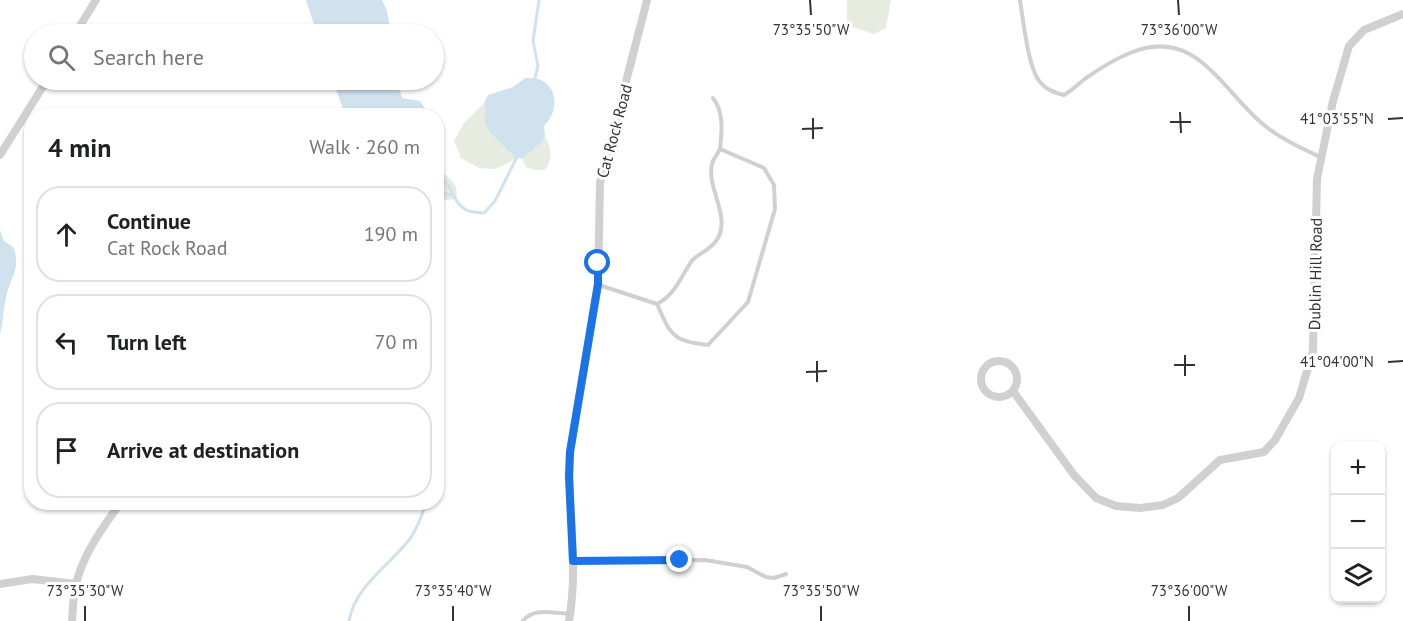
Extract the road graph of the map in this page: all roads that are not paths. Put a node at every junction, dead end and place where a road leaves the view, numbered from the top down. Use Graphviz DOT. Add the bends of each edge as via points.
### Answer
graph roads {
  1 [pos="96,0"];
  2 [pos="647,0"];
  3 [pos="1020,0"];
  4 [pos="1403,14"];
  5 [pos="81,24"];
  6 [pos="41,90"];
  7 [pos="712,98"];
  8 [pos="29,108"];
  9 [pos="24,116"];
  10 [pos="720,149"];
  11 [pos="1,152"];
  12 [pos="1320,157"];
  13 [pos="598,284"];
  14 [pos="657,304"];
  15 [pos="1013,391"];
  16 [pos="115,510"];
  17 [pos="573,561"];
  18 [pos="786,574"];
  19 [pos="0,584"];
  20 [pos="76,584"];
  21 [pos="570,618"];
  22 [pos="72,621"];
  23 [pos="523,621"];
  1 -- 5 [label="street"];
  2 -- 13 [label="street, Cat Rock Road" via="600,183"];
  3 -- 12 [label="lane" via="1031,63 1039,81 1052,92 1064,95 1074,90 1086,78 1130,53 1152,46 1171,47 1186,52 1214,72 1263,125"];
  4 -- 12 [label="street, Dublin Hill Road" via="1364,30 1349,46"];
  6 -- 8 [label="street"];
  7 -- 10 [label="lane" via="722,124"];
  9 -- 11 [label="street"];
  10 -- 14 [label="lane" via="712,162 721,222 719,236 708,251 692,260 668,299"];
  10 -- 14 [label="lane" via="764,168 774,185 774,215 748,302 708,345 678,338 670,331"];
  12 -- 15 [label="street, Dublin Hill Road" via="1313,351 1299,398 1264,452 1220,460 1178,498 1163,505 1116,506 1096,498 1074,475"];
  13 -- 14 [label="lane"];
  13 -- 17 [label="street, Cat Rock Road" via="570,452"];
  15 -- 15 [label="street, Dublin Hill Road" via="1017,374 1010,365 998,361 987,365 981,383 987,393 998,398"];
  16 -- 20 [label="street" via="85,558"];
  17 -- 18 [label="lane" via="705,560 747,567 766,577"];
  17 -- 21 [label="street, Cat Rock Road"];
  19 -- 20 [label="street" via="32,579"];
  20 -- 22 [label="street"];
  21 -- 23 [label="lane" via="534,612"];
}
